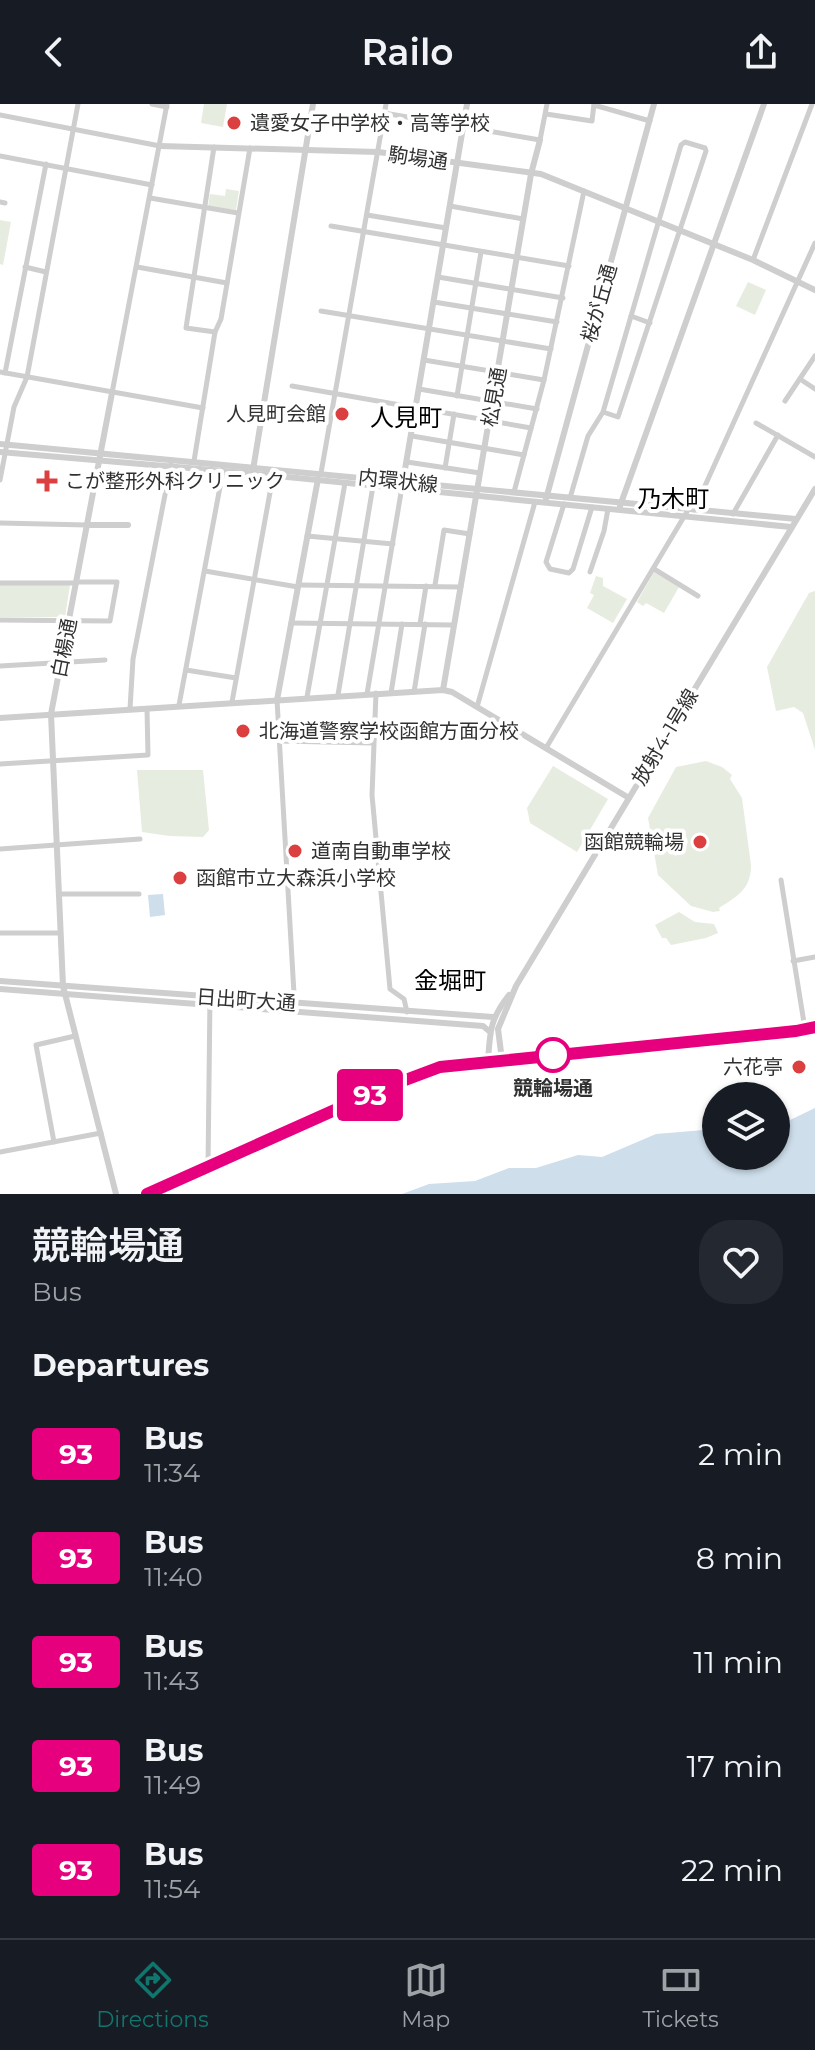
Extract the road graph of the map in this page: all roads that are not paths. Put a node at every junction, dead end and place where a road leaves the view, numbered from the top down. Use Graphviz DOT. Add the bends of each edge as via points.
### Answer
graph roads {
  1 [pos="78,104"];
  2 [pos="152,104"];
  3 [pos="313,104"];
  4 [pos="386,104"];
  5 [pos="467,104"];
  6 [pos="547,104"];
  7 [pos="594,104"];
  8 [pos="654,104"];
  9 [pos="764,104"];
  10 [pos="812,104"];
  11 [pos="167,106"];
  12 [pos="384,113"];
  13 [pos="546,114"];
  14 [pos="0,115"];
  15 [pos="650,121"];
  16 [pos="463,126"];
  17 [pos="73,130"];
  18 [pos="540,140"];
  19 [pos="160,146"];
  20 [pos="214,147"];
  21 [pos="250,148"];
  22 [pos="306,149"];
  23 [pos="378,152"];
  24 [pos="0,156"];
  25 [pos="458,163"];
  26 [pos="46,164"];
  27 [pos="65,168"];
  28 [pos="531,174"];
  29 [pos="152,185"];
  30 [pos="584,191"];
  31 [pos="150,198"];
  32 [pos="450,206"];
  33 [pos="204,208"];
  34 [pos="626,208"];
  35 [pos="238,213"];
  36 [pos="367,215"];
  37 [pos="524,219"];
  38 [pos="658,220"];
  39 [pos="331,226"];
  40 [pos="446,228"];
  41 [pos="682,230"];
  42 [pos="362,231"];
  43 [pos="815,243"];
  44 [pos="713,244"];
  45 [pos="443,246"];
  46 [pos="481,252"];
  47 [pos="518,258"];
  48 [pos="753,260"];
  49 [pos="569,266"];
  50 [pos="25,267"];
  51 [pos="137,267"];
  52 [pos="46,272"];
  53 [pos="438,277"];
  54 [pos="194,278"];
  55 [pos="799,280"];
  56 [pos="227,283"];
  57 [pos="475,283"];
  58 [pos="512,290"];
  59 [pos="815,290"];
  60 [pos="563,298"];
  61 [pos="434,302"];
  62 [pos="471,308"];
  63 [pos="321,311"];
  64 [pos="508,314"];
  65 [pos="348,315"];
  66 [pos="631,316"];
  67 [pos="557,322"];
  68 [pos="650,323"];
  69 [pos="429,329"];
  70 [pos="215,332"];
  71 [pos="467,335"];
  72 [pos="504,342"];
  73 [pos="551,349"];
  74 [pos="815,356"];
  75 [pos="424,360"];
  76 [pos="461,367"];
  77 [pos="2,372"];
  78 [pos="498,373"];
  79 [pos="27,377"];
  80 [pos="800,379"];
  81 [pos="544,380"];
  82 [pos="292,386"];
  83 [pos="419,389"];
  84 [pos="815,389"];
  85 [pos="112,393"];
  86 [pos="335,394"];
  87 [pos="457,396"];
  88 [pos="785,401"];
  89 [pos="493,402"];
  90 [pos="417,407"];
  91 [pos="203,408"];
  92 [pos="537,409"];
  93 [pos="603,412"];
  94 [pos="454,414"];
  95 [pos="490,421"];
  96 [pos="756,423"];
  97 [pos="531,428"];
  98 [pos="778,435"];
  99 [pos="412,436"];
  100 [pos="449,441"];
  101 [pos="486,447"];
  102 [pos="3,448"];
  103 [pos="524,455"];
  104 [pos="100,457"];
  105 [pos="815,457"];
  106 [pos="194,461"];
  107 [pos="407,462"];
  108 [pos="171,463"];
  109 [pos="445,468"];
  110 [pos="254,470"];
  111 [pos="223,471"];
  112 [pos="481,474"];
  113 [pos="273,476"];
  114 [pos="319,476"];
  115 [pos="0,480"];
  116 [pos="345,483"];
  117 [pos="403,485"];
  118 [pos="373,486"];
  119 [pos="815,489"];
  120 [pos="514,492"];
  121 [pos="478,493"];
  122 [pos="570,498"];
  123 [pos="546,499"];
  124 [pos="535,502"];
  125 [pos="564,504"];
  126 [pos="620,506"];
  127 [pos="592,507"];
  128 [pos="608,509"];
  129 [pos="689,512"];
  130 [pos="733,514"];
  131 [pos="796,519"];
  132 [pos="0,523"];
  133 [pos="87,525"];
  134 [pos="128,525"];
  135 [pos="791,527"];
  136 [pos="470,534"];
  137 [pos="307,536"];
  138 [pos="336,539"];
  139 [pos="364,541"];
  140 [pos="393,544"];
  141 [pos="654,569"];
  142 [pos="205,571"];
  143 [pos="590,572"];
  144 [pos="253,581"];
  145 [pos="76,582"];
  146 [pos="0,583"];
  147 [pos="426,585"];
  148 [pos="435,585"];
  149 [pos="298,586"];
  150 [pos="328,586"];
  151 [pos="356,586"];
  152 [pos="385,586"];
  153 [pos="461,587"];
  154 [pos="698,596"];
  155 [pos="0,620"];
  156 [pos="69,621"];
  157 [pos="291,623"];
  158 [pos="320,624"];
  159 [pos="348,624"];
  160 [pos="379,624"];
  161 [pos="402,624"];
  162 [pos="422,624"];
  163 [pos="453,625"];
  164 [pos="105,660"];
  165 [pos="60,665"];
  166 [pos="0,666"];
  167 [pos="186,670"];
  168 [pos="236,678"];
  169 [pos="443,690"];
  170 [pos="414,692"];
  171 [pos="376,693"];
  172 [pos="391,693"];
  173 [pos="367,694"];
  174 [pos="338,695"];
  175 [pos="307,697"];
  176 [pos="277,700"];
  177 [pos="232,702"];
  178 [pos="179,705"];
  179 [pos="477,707"];
  180 [pos="147,708"];
  181 [pos="130,709"];
  182 [pos="51,714"];
  183 [pos="0,718"];
  184 [pos="279,741"];
  185 [pos="373,743"];
  186 [pos="546,748"];
  187 [pos="54,760"];
  188 [pos="0,764"];
  189 [pos="629,798"];
  190 [pos="140,839"];
  191 [pos="57,845"];
  192 [pos="0,849"];
  193 [pos="781,880"];
  194 [pos="59,894"];
  195 [pos="139,894"];
  196 [pos="0,933"];
  197 [pos="60,933"];
  198 [pos="815,957"];
  199 [pos="793,961"];
  200 [pos="0,981"];
  201 [pos="63,986"];
  202 [pos="516,986"];
  203 [pos="0,989"];
  204 [pos="64,994"];
  205 [pos="210,1002"];
  206 [pos="295,1007"];
  207 [pos="407,1012"];
  208 [pos="493,1017"];
  209 [pos="815,1027"];
  210 [pos="805,1030"];
  211 [pos="489,1031"];
  212 [pos="75,1036"];
  213 [pos="502,1060"];
  214 [pos="488,1061"];
  215 [pos="101,1133"];
  216 [pos="54,1142"];
  217 [pos="0,1152"];
  218 [pos="209,1168"];
  219 [pos="116,1194"];
  220 [pos="147,1194"];
  1 -- 17 [label="street"];
  2 -- 11 [label="street"];
  3 -- 22 [label="street"];
  4 -- 12 [label="street"];
  5 -- 16 [label="street"];
  6 -- 13 [label="street, 松見通"];
  7 -- 13 [label="street" via="592,121"];
  7 -- 15 [label="street"];
  8 -- 15 [label="street, 桜が丘通"];
  9 -- 44 [label="street"];
  10 -- 48 [label="street"];
  11 -- 19 [label="street, 白楊通"];
  12 -- 16 [label="street"];
  12 -- 23 [label="street"];
  13 -- 18 [label="street, 松見通"];
  14 -- 17 [label="street, 駒場通"];
  15 -- 34 [label="street, 桜が丘通"];
  16 -- 18 [label="street"];
  16 -- 25 [label="street"];
  17 -- 19 [label="street, 駒場通"];
  17 -- 27 [label="street"];
  18 -- 28 [label="street, 松見通"];
  19 -- 20 [label="street, 駒場通"];
  19 -- 29 [label="street, 白楊通"];
  20 -- 21 [label="street, 駒場通"];
  20 -- 33 [label="street"];
  21 -- 22 [label="street, 駒場通"];
  21 -- 35 [label="street"];
  22 -- 23 [label="street, 駒場通"];
  22 -- 110 [label="street"];
  23 -- 25 [label="street, 駒場通"];
  23 -- 36 [label="street"];
  24 -- 26 [label="street"];
  25 -- 28 [label="street, 駒場通"];
  25 -- 32 [label="street"];
  26 -- 27 [label="street"];
  26 -- 50 [label="street"];
  27 -- 29 [label="street"];
  27 -- 52 [label="street"];
  28 -- 30 [label="street, 駒場通"];
  28 -- 37 [label="street, 松見通"];
  29 -- 31 [label="street, 白楊通"];
  30 -- 34 [label="street, 駒場通"];
  30 -- 49 [label="street"];
  31 -- 33 [label="street"];
  31 -- 51 [label="street, 白楊通"];
  32 -- 37 [label="street"];
  32 -- 40 [label="street"];
  33 -- 35 [label="street"];
  33 -- 54 [label="street"];
  34 -- 38 [label="street, 駒場通"];
  34 -- 123 [label="street, 桜が丘通"];
  35 -- 56 [label="street"];
  36 -- 40 [label="street"];
  36 -- 42 [label="street"];
  37 -- 47 [label="street, 松見通"];
  38 -- 41 [label="street, 駒場通"];
  38 -- 41 [label="street" via="681,145 705,148"];
  38 -- 66 [label="street"];
  39 -- 42 [label="street"];
  40 -- 45 [label="street"];
  41 -- 44 [label="street, 駒場通"];
  41 -- 68 [label="street"];
  42 -- 45 [label="street"];
  42 -- 65 [label="street"];
  43 -- 55 [label="street"];
  44 -- 48 [label="street, 駒場通"];
  44 -- 126 [label="street"];
  45 -- 46 [label="street"];
  45 -- 53 [label="street"];
  46 -- 47 [label="street"];
  46 -- 57 [label="street"];
  47 -- 49 [label="street"];
  47 -- 58 [label="street, 松見通"];
  48 -- 55 [label="street, 駒場通"];
  49 -- 60 [label="street"];
  50 -- 52 [label="street"];
  50 -- 77 [label="street"];
  51 -- 54 [label="street"];
  51 -- 85 [label="street, 白楊通"];
  52 -- 79 [label="street"];
  53 -- 57 [label="street"];
  53 -- 61 [label="street"];
  54 -- 56 [label="street"];
  54 -- 70 [label="street" via="186,328"];
  55 -- 59 [label="street, 駒場通"];
  55 -- 129 [label="street"];
  56 -- 70 [label="street"];
  57 -- 58 [label="street"];
  57 -- 62 [label="street"];
  58 -- 60 [label="street"];
  58 -- 64 [label="street, 松見通"];
  60 -- 67 [label="street"];
  61 -- 62 [label="street"];
  61 -- 69 [label="street"];
  62 -- 64 [label="street"];
  62 -- 71 [label="street"];
  63 -- 65 [label="street"];
  64 -- 67 [label="street"];
  64 -- 72 [label="street, 松見通"];
  65 -- 69 [label="street"];
  65 -- 86 [label="street"];
  66 -- 68 [label="street"];
  66 -- 93 [label="street"];
  67 -- 73 [label="street"];
  68 -- 93 [label="street" via="618,417"];
  69 -- 71 [label="street"];
  69 -- 75 [label="street"];
  70 -- 91 [label="street"];
  71 -- 72 [label="street"];
  71 -- 76 [label="street"];
  72 -- 73 [label="street"];
  72 -- 78 [label="street, 松見通"];
  73 -- 81 [label="street"];
  74 -- 80 [label="street"];
  75 -- 76 [label="street"];
  75 -- 83 [label="street"];
  76 -- 78 [label="street"];
  76 -- 87 [label="street"];
  77 -- 79 [label="street"];
  78 -- 81 [label="street"];
  78 -- 89 [label="street, 松見通"];
  79 -- 85 [label="street"];
  79 -- 102 [label="street"];
  80 -- 84 [label="street"];
  80 -- 88 [label="street"];
  81 -- 92 [label="street"];
  82 -- 86 [label="street"];
  83 -- 87 [label="street"];
  83 -- 90 [label="street"];
  85 -- 91 [label="street"];
  85 -- 104 [label="street, 白楊通"];
  86 -- 90 [label="street"];
  86 -- 114 [label="street"];
  87 -- 89 [label="street"];
  89 -- 92 [label="street"];
  89 -- 95 [label="street, 松見通"];
  90 -- 94 [label="street"];
  90 -- 99 [label="street"];
  91 -- 106 [label="street"];
  92 -- 97 [label="street"];
  93 -- 122 [label="street" via="588,436"];
  94 -- 95 [label="street"];
  94 -- 100 [label="street"];
  95 -- 97 [label="street"];
  95 -- 101 [label="street, 松見通"];
  96 -- 98 [label="street"];
  97 -- 103 [label="street"];
  98 -- 105 [label="street"];
  98 -- 130 [label="street"];
  99 -- 100 [label="street"];
  99 -- 107 [label="street"];
  100 -- 101 [label="street"];
  100 -- 109 [label="street"];
  101 -- 103 [label="street"];
  101 -- 112 [label="street, 松見通"];
  102 -- 104 [label="street, 内環状線"];
  102 -- 115 [label="street"];
  103 -- 120 [label="street"];
  104 -- 108 [label="street, 内環状線"];
  104 -- 133 [label="street, 白楊通"];
  106 -- 108 [label="street, 内環状線"];
  106 -- 110 [label="street, 内環状線"];
  107 -- 109 [label="street"];
  107 -- 117 [label="street"];
  108 -- 111 [label="street, 内環状線"];
  108 -- 181 [label="street" via="132,668"];
  109 -- 112 [label="street"];
  110 -- 111 [label="street, 内環状線"];
  110 -- 113 [label="street, 内環状線"];
  110 -- 114 [label="street, 内環状線"];
  111 -- 142 [label="street"];
  112 -- 121 [label="street, 松見通"];
  113 -- 114 [label="street, 内環状線"];
  113 -- 144 [label="street"];
  114 -- 116 [label="street, 内環状線"];
  114 -- 117 [label="street, 内環状線"];
  114 -- 137 [label="street"];
  116 -- 118 [label="street, 内環状線"];
  116 -- 138 [label="street"];
  117 -- 118 [label="street, 内環状線"];
  117 -- 121 [label="street, 内環状線"];
  117 -- 140 [label="street"];
  118 -- 139 [label="street"];
  119 -- 131 [label="street, 放射4-1号線"];
  120 -- 121 [label="street, 内環状線"];
  120 -- 123 [label="street, 内環状線"];
  121 -- 124 [label="street, 内環状線"];
  121 -- 136 [label="street, 松見通"];
  122 -- 123 [label="street, 内環状線"];
  122 -- 126 [label="street, 内環状線"];
  123 -- 124 [label="street, 内環状線"];
  123 -- 125 [label="street, 内環状線"];
  124 -- 179 [label="street"];
  125 -- 127 [label="street, 内環状線"];
  125 -- 127 [label="street" via="546,562 550,569 569,573"];
  126 -- 128 [label="street, 内環状線"];
  126 -- 129 [label="street, 内環状線"];
  127 -- 128 [label="street, 内環状線"];
  128 -- 143 [label="street"];
  129 -- 130 [label="street, 内環状線"];
  129 -- 135 [label="street, 内環状線"];
  129 -- 141 [label="street"];
  130 -- 131 [label="street, 内環状線"];
  131 -- 135 [label="street, 放射4-1号線"];
  132 -- 133 [label="street"];
  133 -- 134 [label="street"];
  133 -- 145 [label="street, 白楊通"];
  135 -- 189 [label="street, 放射4-1号線"];
  136 -- 148 [label="street" via="444,530"];
  136 -- 153 [label="street, 松見通"];
  137 -- 138 [label="street"];
  137 -- 149 [label="street"];
  138 -- 139 [label="street"];
  138 -- 150 [label="street"];
  139 -- 140 [label="street"];
  139 -- 151 [label="street"];
  140 -- 152 [label="street"];
  141 -- 154 [label="street"];
  141 -- 186 [label="street"];
  142 -- 144 [label="street"];
  142 -- 167 [label="street"];
  144 -- 149 [label="street"];
  144 -- 168 [label="street"];
  145 -- 146 [label="street"];
  145 -- 156 [label="street, 白楊通"];
  145 -- 156 [label="street" via="117,582 110,621"];
  147 -- 148 [label="street"];
  147 -- 152 [label="street"];
  147 -- 162 [label="street"];
  148 -- 153 [label="street"];
  149 -- 150 [label="street"];
  149 -- 157 [label="street"];
  150 -- 151 [label="street"];
  150 -- 158 [label="street"];
  151 -- 152 [label="street"];
  151 -- 159 [label="street"];
  152 -- 160 [label="street"];
  153 -- 163 [label="street, 松見通"];
  155 -- 156 [label="street"];
  156 -- 165 [label="street, 白楊通"];
  157 -- 158 [label="street"];
  157 -- 176 [label="street"];
  158 -- 159 [label="street"];
  158 -- 175 [label="street"];
  159 -- 160 [label="street"];
  159 -- 174 [label="street"];
  160 -- 161 [label="street"];
  160 -- 173 [label="street"];
  161 -- 162 [label="street"];
  161 -- 172 [label="street"];
  162 -- 163 [label="street"];
  162 -- 170 [label="street"];
  163 -- 169 [label="street, 松見通"];
  164 -- 165 [label="street"];
  165 -- 166 [label="street"];
  165 -- 182 [label="street, 白楊通"];
  167 -- 168 [label="street"];
  167 -- 178 [label="street"];
  168 -- 177 [label="street"];
  169 -- 170 [label="street"];
  169 -- 179 [label="street"];
  170 -- 172 [label="street"];
  171 -- 172 [label="street"];
  171 -- 173 [label="street"];
  171 -- 185 [label="street"];
  173 -- 174 [label="street"];
  174 -- 175 [label="street"];
  175 -- 176 [label="street"];
  176 -- 177 [label="street"];
  176 -- 184 [label="street"];
  177 -- 178 [label="street"];
  178 -- 180 [label="street"];
  179 -- 186 [label="street"];
  180 -- 181 [label="street"];
  180 -- 187 [label="street" via="148,755"];
  181 -- 182 [label="street"];
  182 -- 183 [label="street"];
  182 -- 187 [label="street, 白楊通"];
  184 -- 185 [label="street"];
  184 -- 206 [label="street"];
  185 -- 207 [label="street" via="373,816 390,989 404,999"];
  186 -- 189 [label="street"];
  187 -- 188 [label="street"];
  187 -- 191 [label="street, 白楊通"];
  189 -- 202 [label="street, 放射4-1号線"];
  190 -- 191 [label="street"];
  191 -- 192 [label="street"];
  191 -- 194 [label="street, 白楊通"];
  193 -- 199 [label="street"];
  194 -- 195 [label="street"];
  194 -- 197 [label="street, 白楊通"];
  196 -- 197 [label="street"];
  197 -- 201 [label="street, 白楊通"];
  198 -- 199 [label="street"];
  199 -- 210 [label="street"];
  200 -- 201 [label="street, 日出町大通"];
  201 -- 204 [label="street, 白楊通"];
  201 -- 205 [label="street, 日出町大通"];
  202 -- 208 [label="street, 放射4-1号線"];
  202 -- 213 [label="street, 放射4-1号線" via="498,1029"];
  203 -- 204 [label="street, 日出町大通"];
  204 -- 205 [label="street, 日出町大通"];
  204 -- 212 [label="street, 白楊通"];
  205 -- 206 [label="street, 日出町大通"];
  205 -- 218 [label="street"];
  206 -- 207 [label="street, 日出町大通"];
  206 -- 211 [label="street, 日出町大通" via="483,1026"];
  207 -- 208 [label="street, 日出町大通"];
  208 -- 211 [label="street, 放射4-1号線"];
  209 -- 210 [label="highway"];
  210 -- 213 [label="highway"];
  211 -- 214 [label="street, 放射4-1号線"];
  212 -- 215 [label="street, 白楊通"];
  212 -- 216 [label="street" via="36,1045"];
  213 -- 214 [label="highway"];
  214 -- 218 [label="highway" via="417,1074"];
  215 -- 216 [label="street"];
  215 -- 219 [label="street, 白楊通"];
  216 -- 217 [label="street"];
  218 -- 220 [label="highway"];
}
